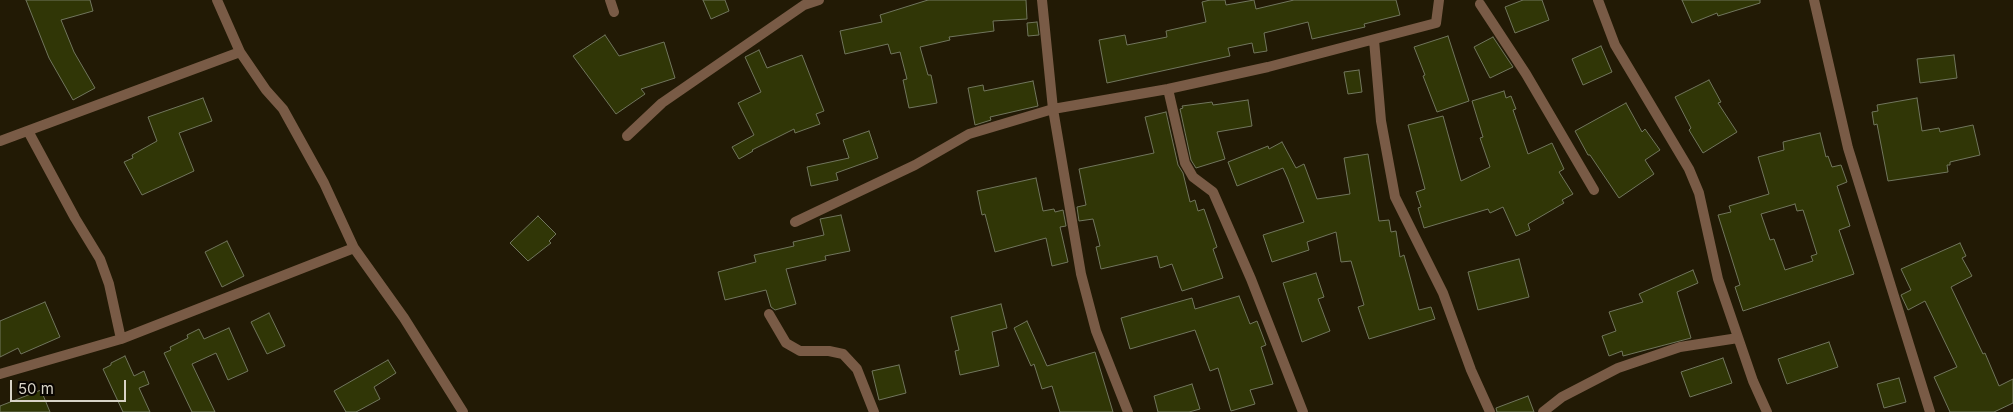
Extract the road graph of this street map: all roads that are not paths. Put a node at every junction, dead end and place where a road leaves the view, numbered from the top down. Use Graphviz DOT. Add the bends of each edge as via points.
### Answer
graph roads {
  1 [pos="217,0"];
  2 [pos="610,0"];
  3 [pos="819,0"];
  4 [pos="1042,0"];
  5 [pos="1439,0"];
  6 [pos="1598,0"];
  7 [pos="1814,0"];
  8 [pos="1480,1"];
  9 [pos="614,12"];
  10 [pos="1374,40"];
  11 [pos="240,52"];
  12 [pos="1168,89"];
  13 [pos="1053,109"];
  14 [pos="28,131"];
  15 [pos="627,136"];
  16 [pos="0,141"];
  17 [pos="1594,190"];
  18 [pos="795,222"];
  19 [pos="354,248"];
  20 [pos="770,314"];
  21 [pos="1738,338"];
  22 [pos="121,339"];
  23 [pos="0,374"];
  24 [pos="463,412"];
  25 [pos="874,412"];
  26 [pos="1128,412"];
  27 [pos="1303,412"];
  28 [pos="1490,412"];
  29 [pos="1543,412"];
  30 [pos="1767,412"];
  31 [pos="1930,412"];
  1 -- 11 [label="street"];
  2 -- 9 [label="street"];
  3 -- 15 [label="street" via="804,5 662,103"];
  4 -- 13 [label="street"];
  5 -- 10 [label="street" via="1436,23"];
  6 -- 21 [label="street" via="1615,45 1700,193 1718,279"];
  7 -- 31 [label="street" via="1848,148"];
  8 -- 17 [label="street"];
  10 -- 12 [label="street"];
  10 -- 28 [label="street" via="1381,121 1394,197 1443,292"];
  11 -- 14 [label="street"];
  11 -- 19 [label="street" via="283,109 324,183"];
  12 -- 13 [label="street"];
  12 -- 27 [label="street" via="1185,163 1193,177 1213,192"];
  13 -- 18 [label="street" via="969,134 916,165"];
  13 -- 26 [label="street" via="1081,274 1096,331"];
  14 -- 16 [label="street"];
  14 -- 22 [label="street" via="100,259"];
  19 -- 22 [label="street"];
  19 -- 24 [label="street" via="404,318"];
  20 -- 25 [label="street" via="786,343 800,351 843,354 857,369"];
  21 -- 29 [label="street" via="1680,347 1618,368 1562,397"];
  21 -- 30 [label="street"];
  22 -- 23 [label="street"];
}
